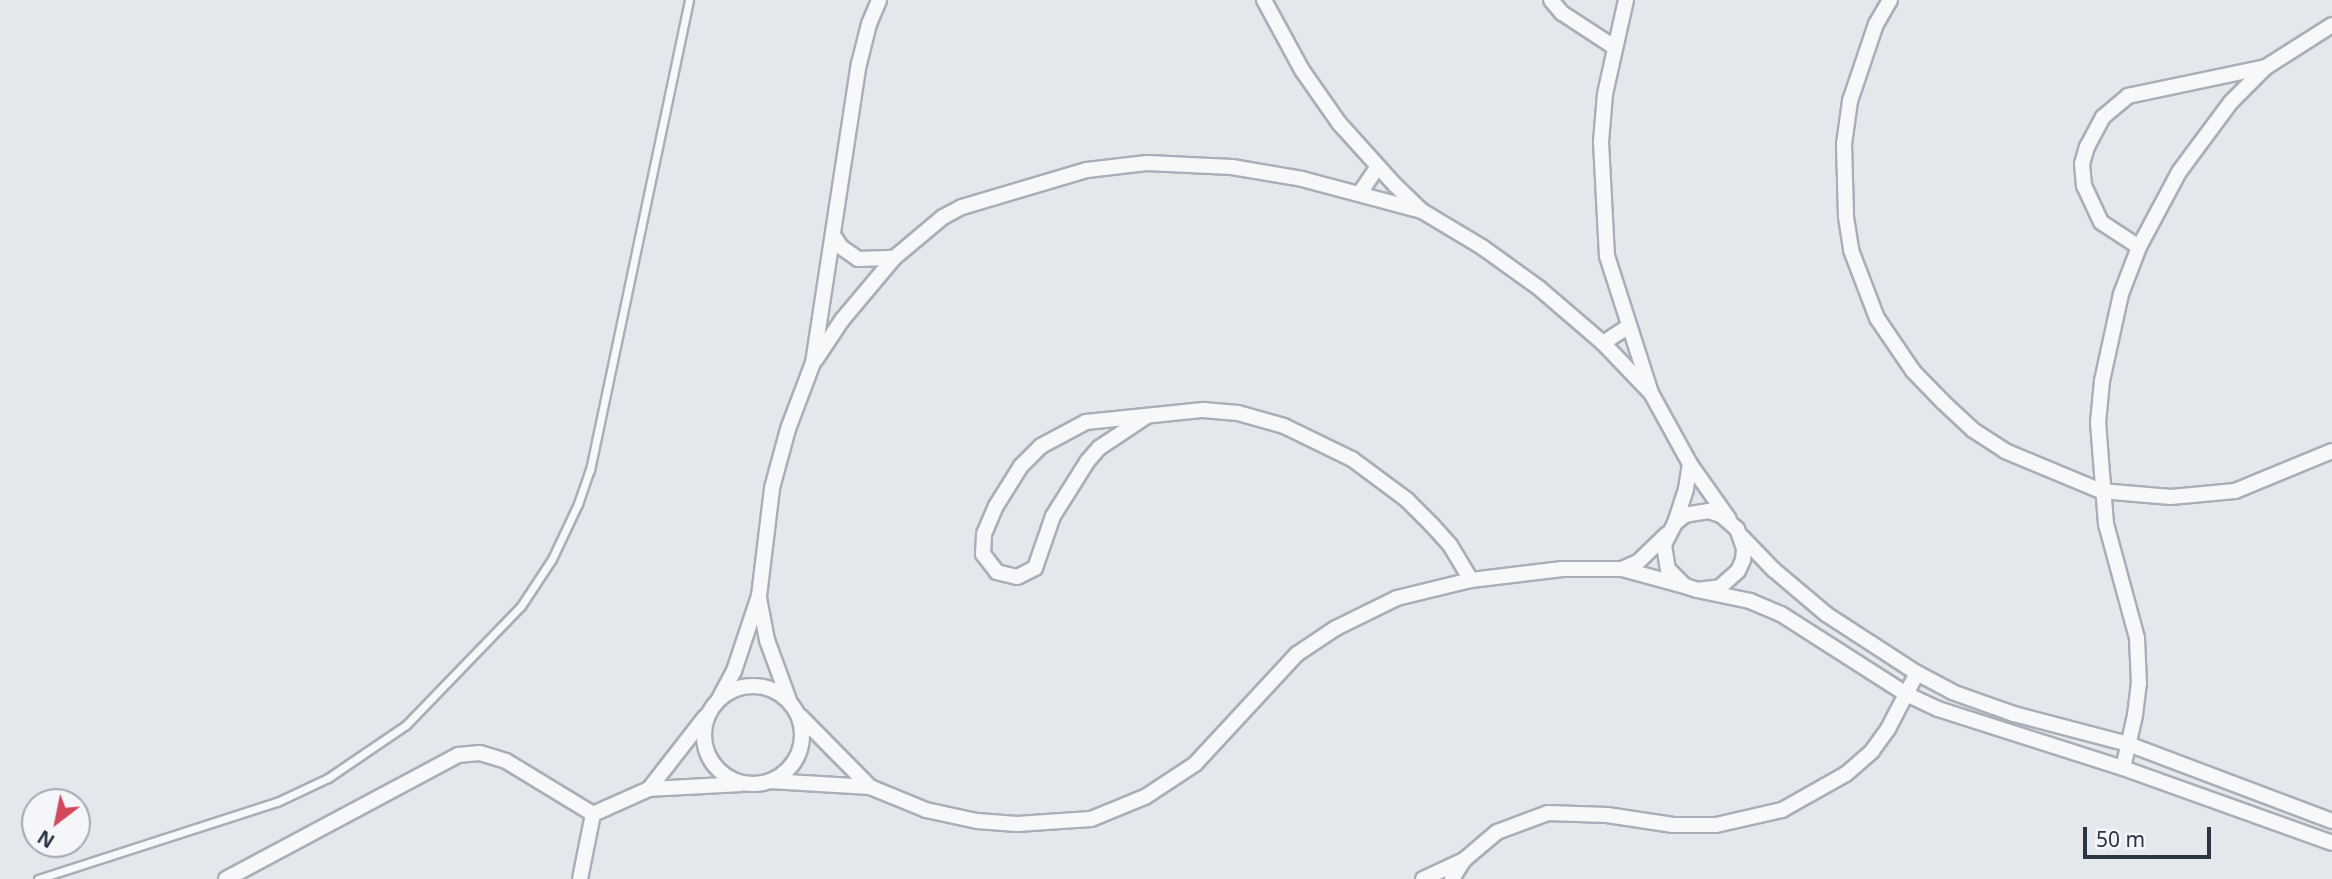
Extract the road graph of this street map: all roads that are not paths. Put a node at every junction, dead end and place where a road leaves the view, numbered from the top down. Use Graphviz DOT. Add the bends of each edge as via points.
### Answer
graph roads {
  1 [pos="689,0"];
  2 [pos="879,0"];
  3 [pos="1264,0"];
  4 [pos="1550,0"];
  5 [pos="1626,0"];
  6 [pos="1890,0"];
  7 [pos="2332,25"];
  8 [pos="1614,47"];
  9 [pos="2266,67"];
  10 [pos="2218,78"];
  11 [pos="2231,102"];
  12 [pos="1378,166"];
  13 [pos="1360,193"];
  14 [pos="1422,211"];
  15 [pos="833,235"];
  16 [pos="2139,247"];
  17 [pos="894,258"];
  18 [pos="1628,327"];
  19 [pos="1603,343"];
  20 [pos="813,363"];
  21 [pos="1651,393"];
  22 [pos="1147,416"];
  23 [pos="2332,451"];
  24 [pos="1690,464"];
  25 [pos="2101,491"];
  26 [pos="1731,522"];
  27 [pos="1671,528"];
  28 [pos="1741,536"];
  29 [pos="1622,569"];
  30 [pos="1471,580"];
  31 [pos="1691,588"];
  32 [pos="759,596"];
  33 [pos="1917,673"];
  34 [pos="1906,694"];
  35 [pos="715,705"];
  36 [pos="793,707"];
  37 [pos="2128,744"];
  38 [pos="2123,768"];
  39 [pos="770,781"];
  40 [pos="746,783"];
  41 [pos="870,787"];
  42 [pos="649,789"];
  43 [pos="593,814"];
  44 [pos="2332,821"];
  45 [pos="2332,843"];
  46 [pos="1464,860"];
  47 [pos="38,879"];
  48 [pos="226,879"];
  49 [pos="580,879"];
  50 [pos="1423,879"];
  51 [pos="1452,879"];
  1 -- 47 [label="lane" via="590,470 552,559 521,606 406,725 328,778 277,802"];
  2 -- 15 [label="street" via="859,64"];
  3 -- 12 [label="street" via="1310,81 1339,123"];
  4 -- 8 [label="street"];
  5 -- 8 [label="street"];
  6 -- 25 [label="street" via="1862,60 1843,144 1846,218 1865,290 1888,336 1913,371 1973,430 2005,451"];
  7 -- 9 [label="street"];
  8 -- 18 [label="street" via="1603,118 1602,198 1607,256"];
  9 -- 10 [label="street"];
  9 -- 11 [label="street"];
  10 -- 11 [label="street"];
  10 -- 16 [label="street" via="2128,96 2104,117 2087,147 2082,164 2089,202 2101,222"];
  11 -- 16 [label="street" via="2179,172"];
  12 -- 13 [label="street"];
  12 -- 14 [label="street"];
  13 -- 14 [label="street"];
  13 -- 17 [label="street" via="1231,167 1147,163 1087,170 962,207"];
  14 -- 19 [label="street" via="1539,288"];
  15 -- 17 [label="street" via="859,259"];
  15 -- 20 [label="street"];
  16 -- 25 [label="street" via="2120,294 2102,381 2098,423"];
  17 -- 20 [label="street"];
  18 -- 19 [label="street"];
  18 -- 21 [label="street"];
  19 -- 21 [label="street"];
  20 -- 32 [label="street" via="772,488"];
  21 -- 24 [label="street"];
  22 -- 22 [label="street" via="1086,422 1056,436 1021,466 984,534 983,554 997,572 1017,577 1035,568 1053,516 1087,462 1099,448"];
  22 -- 30 [label="street" via="1203,410 1238,414 1284,426 1320,442 1352,459 1407,500 1450,545"];
  23 -- 25 [label="street" via="2235,491 2171,497"];
  24 -- 26 [label="street"];
  24 -- 27 [label="street"];
  25 -- 37 [label="street" via="2113,556 2137,638 2139,684"];
  26 -- 27 [label="street" via="1709,511 1696,512"];
  26 -- 28 [label="street"];
  27 -- 29 [label="street" via="1638,562"];
  27 -- 31 [label="street" via="1664,557 1675,579"];
  28 -- 31 [label="street" via="1744,548 1738,571 1720,587"];
  28 -- 33 [label="street" via="1826,614"];
  29 -- 30 [label="street" via="1562,569"];
  29 -- 31 [label="street"];
  30 -- 41 [label="street" via="1397,598 1336,628 1281,668 1195,764 1116,812 1058,823 978,821 926,810"];
  31 -- 34 [label="street" via="1750,601 1781,614"];
  32 -- 35 [label="street" via="734,671"];
  32 -- 36 [label="street" via="767,640"];
  33 -- 34 [label="street"];
  33 -- 37 [label="street" via="1952,692 2014,714"];
  34 -- 38 [label="street" via="1938,709"];
  34 -- 46 [label="street" via="1872,751 1846,774 1782,810 1716,825 1548,813 1497,831"];
  35 -- 36 [label="street" via="746,686 762,686"];
  35 -- 40 [label="street" via="705,725 709,756 718,769"];
  35 -- 42 [label="street"];
  36 -- 39 [label="street" via="802,728 799,755"];
  36 -- 41 [label="street"];
  37 -- 38 [label="street"];
  37 -- 44 [label="street"];
  38 -- 45 [label="street"];
  39 -- 40 [label="street"];
  39 -- 41 [label="street"];
  40 -- 42 [label="street"];
  42 -- 43 [label="street"];
  43 -- 48 [label="street" via="506,761 480,753 458,755"];
  43 -- 49 [label="street"];
  46 -- 50 [label="street"];
  46 -- 51 [label="street"];
}
